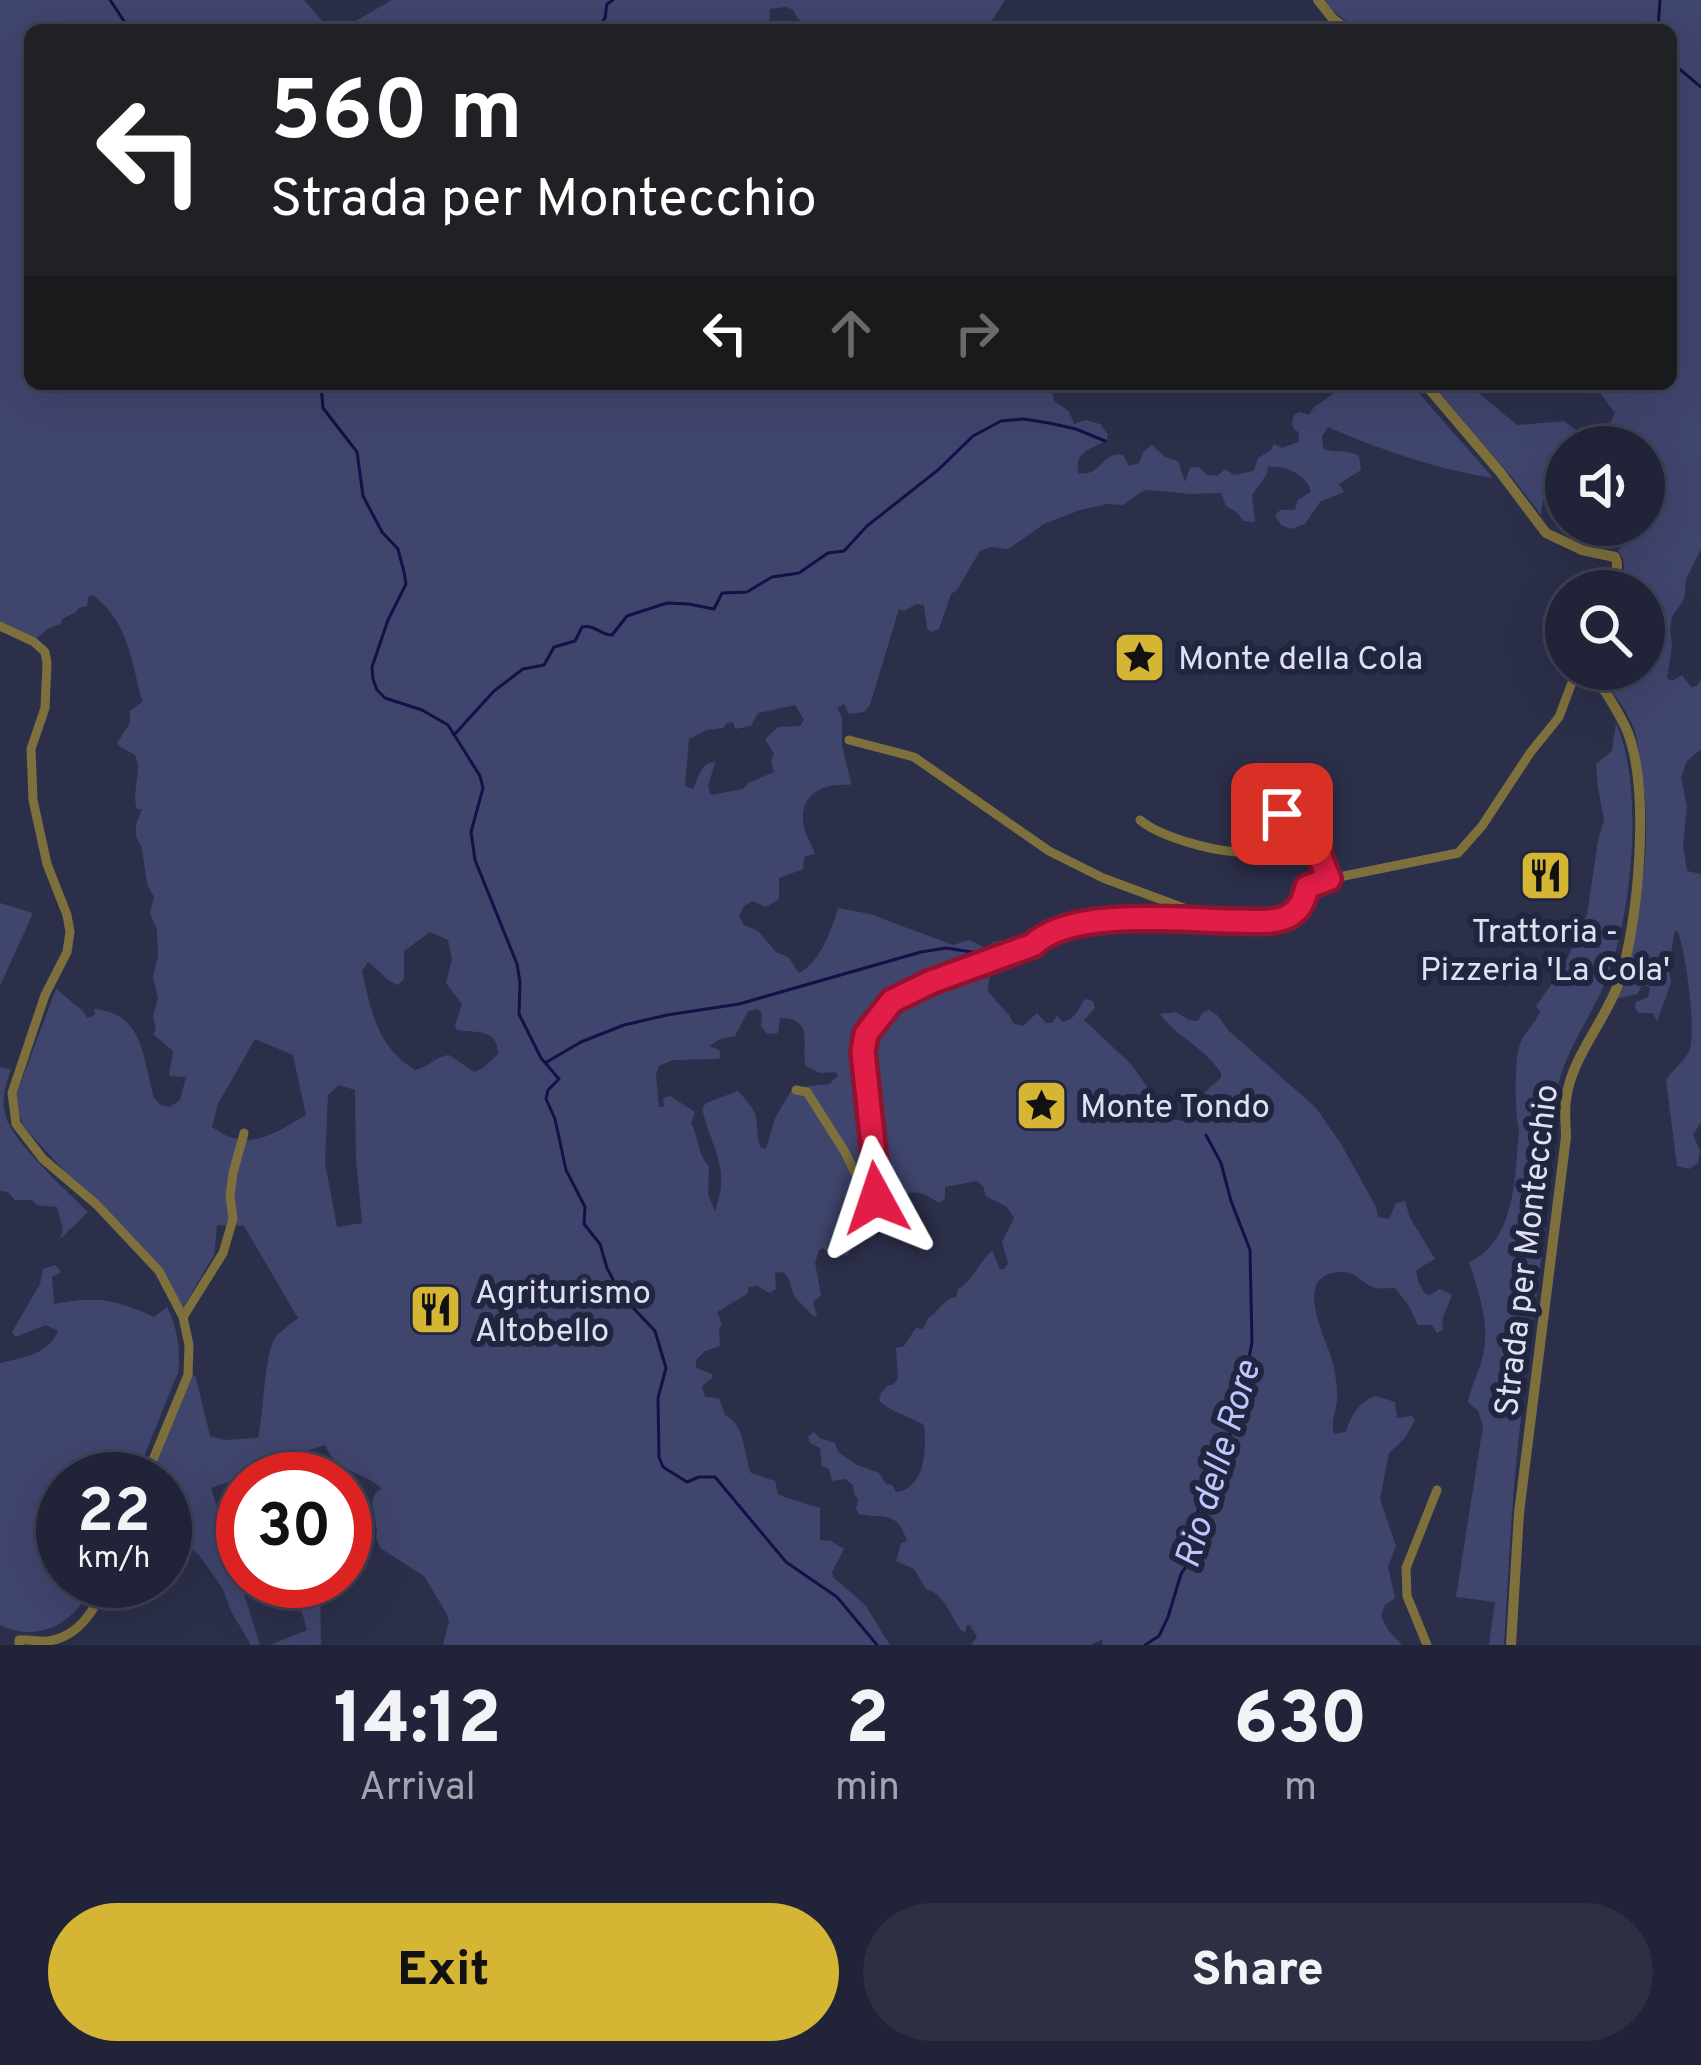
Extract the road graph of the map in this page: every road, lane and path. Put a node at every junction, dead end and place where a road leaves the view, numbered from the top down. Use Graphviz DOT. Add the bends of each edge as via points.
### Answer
graph roads {
  1 [pos="1318,0"];
  2 [pos="1340,24"];
  3 [pos="1430,390"];
  4 [pos="1617,570"];
  5 [pos="0,626"];
  6 [pos="1569,690"];
  7 [pos="1603,690"];
  8 [pos="849,740"];
  9 [pos="1140,820"];
  10 [pos="1329,879"];
  11 [pos="1211,921"];
  12 [pos="796,1090"];
  13 [pos="244,1133"];
  14 [pos="183,1317"];
  15 [pos="157,1452"];
  16 [pos="1437,1490"];
  17 [pos="93,1608"];
  18 [pos="19,1645"];
  19 [pos="1427,1645"];
  20 [pos="1510,1645"];
  1 -- 2 [label="street"];
  3 -- 4 [label="street" via="1546,533 1615,557"];
  5 -- 14 [label="street" via="34,642 47,663 46,707 31,749 32,800 70,932 17,1075 16,1124 159,1271"];
  6 -- 10 [label="street" via="1559,717 1458,853"];
  7 -- 20 [label="street, Strada per Montecchio" via="1629,736 1639,864 1619,981 1566,1099"];
  8 -- 11 [label="street" via="914,757 1049,851"];
  9 -- 10 [label="street" via="1236,852 1289,812 1309,832"];
  10 -- 11 [label="street" via="1307,887 1292,915"];
  11 -- 12 [label="street" via="1063,927 892,1001 866,1034 863,1052 876,1198 868,1199 807,1092"];
  13 -- 14 [label="street" via="223,1253"];
  14 -- 15 [label="street" via="188,1375"];
  16 -- 19 [label="street" via="1406,1568 1407,1596"];
  17 -- 18 [label="street" via="62,1638"];
}
